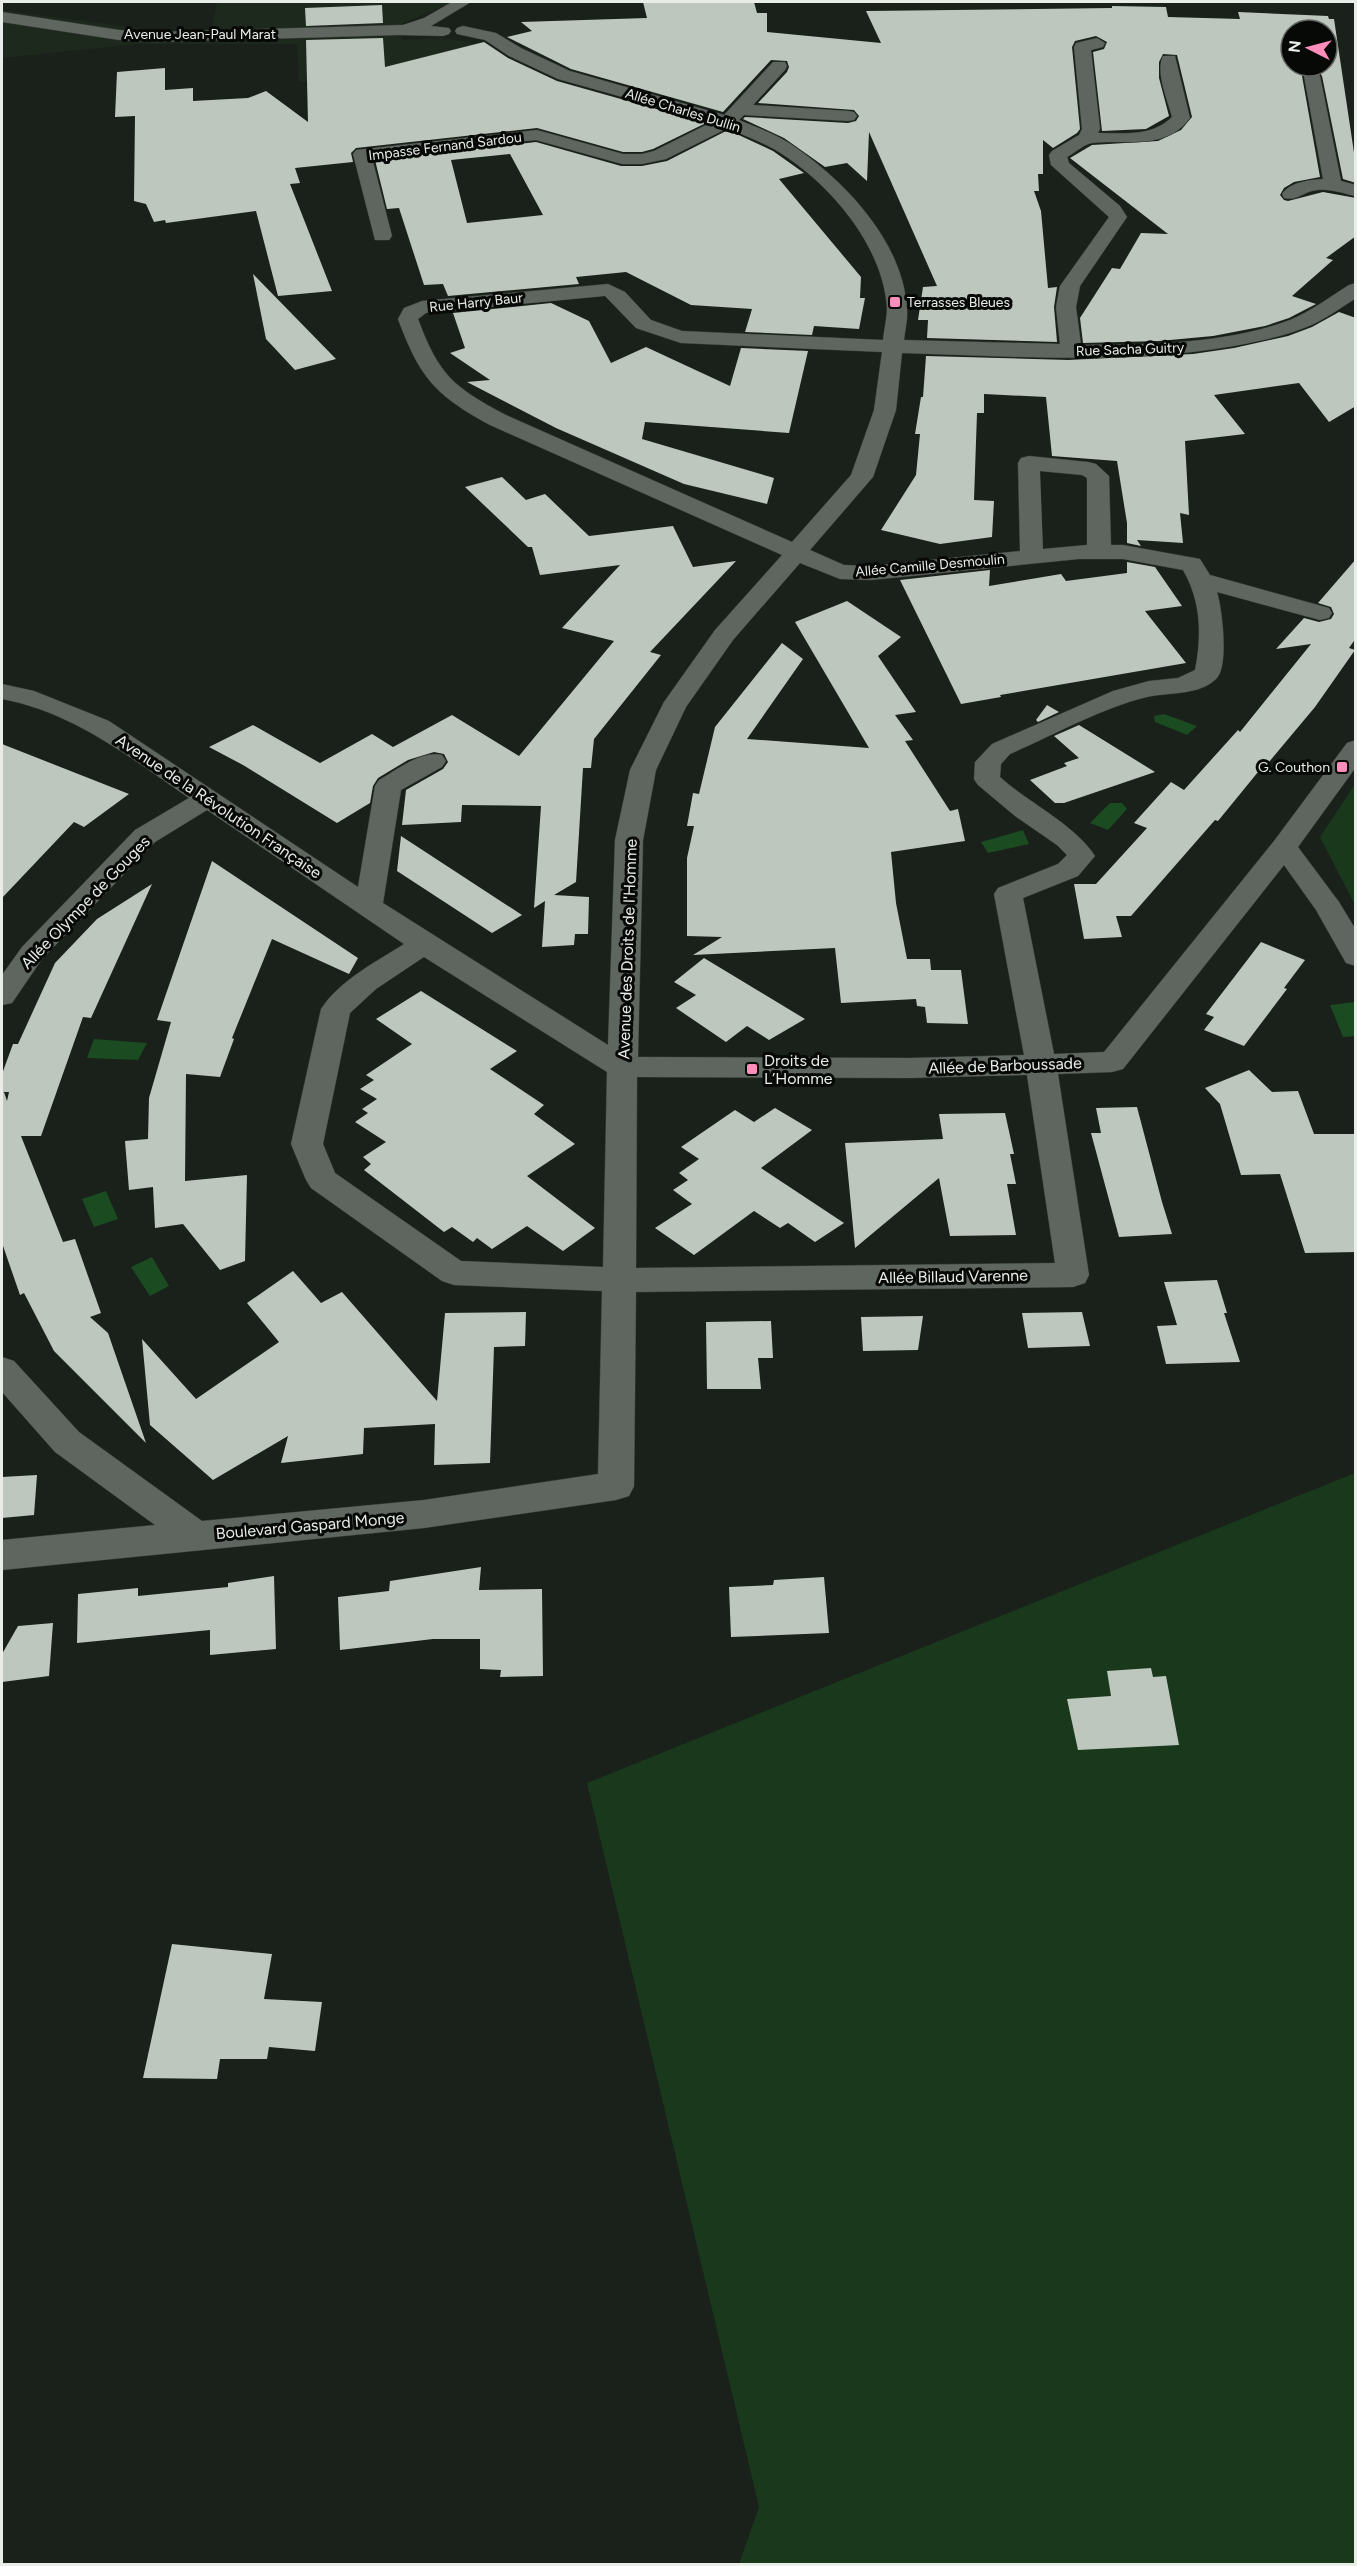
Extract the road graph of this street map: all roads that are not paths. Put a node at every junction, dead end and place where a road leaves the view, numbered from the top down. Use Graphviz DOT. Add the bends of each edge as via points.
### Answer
graph roads {
  1 [pos="475,16"];
  2 [pos="2,17"];
  3 [pos="439,22"];
  4 [pos="1097,43"];
  5 [pos="1169,60"];
  6 [pos="779,66"];
  7 [pos="1312,78"];
  8 [pos="733,115"];
  9 [pos="848,116"];
  10 [pos="1086,138"];
  11 [pos="1333,185"];
  12 [pos="1356,191"];
  13 [pos="1291,194"];
  14 [pos="382,236"];
  15 [pos="1356,289"];
  16 [pos="892,347"];
  17 [pos="1071,351"];
  18 [pos="1099,552"];
  19 [pos="795,553"];
  20 [pos="1032,556"];
  21 [pos="1197,572"];
  22 [pos="1320,613"];
  23 [pos="13,694"];
  24 [pos="2,714"];
  25 [pos="1356,748"];
  26 [pos="433,761"];
  27 [pos="207,799"];
  28 [pos="1284,847"];
  29 [pos="368,907"];
  30 [pos="424,944"];
  31 [pos="1356,957"];
  32 [pos="2,996"];
  33 [pos="1041,1064"];
  34 [pos="622,1068"];
  35 [pos="619,1280"];
  36 [pos="2,1371"];
  37 [pos="616,1486"];
  38 [pos="196,1536"];
  39 [pos="2,1556"];
  1 -- 3 [label="street"];
  1 -- 3 [label="street, Allée Charles Dullin" via="463,31"];
  1 -- 8 [label="street, Allée Charles Dullin" via="515,52 564,75"];
  2 -- 3 [label="street, Avenue Jean-Paul Marat" via="155,37 399,30"];
  4 -- 10 [label="street" via="1082,47 1091,129"];
  5 -- 10 [label="street" via="1181,118 1175,127 1160,134 1136,137"];
  6 -- 8 [label="street"];
  7 -- 11 [label="street"];
  8 -- 9 [label="street"];
  8 -- 14 [label="street, Impasse Fernand Sardou" via="660,155 642,159 622,159 537,135 362,154"];
  8 -- 16 [label="street, Allée Charles Dullin" via="833,186 866,225 890,272 897,309"];
  10 -- 17 [label="street" via="1058,155 1060,165 1118,217 1066,296"];
  11 -- 12 [label="street"];
  11 -- 13 [label="street" via="1311,184"];
  15 -- 17 [label="street, Rue Sacha Guitry" via="1290,326 1200,345"];
  16 -- 17 [label="street, Rue Sacha Guitry"];
  16 -- 19 [label="street, Avenue des Droits de l'Homme" via="885,410 862,477"];
  16 -- 19 [label="street, Rue Harry Baur" via="681,337 641,322 618,295 608,290 422,307 411,312 408,319 420,352 435,378 459,400"];
  18 -- 20 [label="street, Allée Camille Desmoulin"];
  18 -- 20 [label="street" via="1098,476 1088,469 1029,463"];
  18 -- 21 [label="street, Allée Camille Desmoulin" via="1123,552"];
  19 -- 20 [label="street, Allée Camille Desmoulin" via="840,572 871,573"];
  19 -- 34 [label="street, Avenue des Droits de l'Homme" via="724,635 673,707 643,770 629,840"];
  21 -- 22 [label="street, Allée Camille Desmoulin"];
  21 -- 33 [label="street" via="1211,610 1212,650 1207,674 1183,685 1122,696 1001,748 988,762 987,779 1072,841 1081,856 1068,870 1008,894"];
  23 -- 24 [label="street"];
  23 -- 27 [label="street, Avenue de la Révolution Française" via="100,726"];
  25 -- 28 [label="street, Allée de Barboussade"];
  26 -- 29 [label="street" via="388,786"];
  27 -- 29 [label="street, Avenue de la Révolution Française"];
  27 -- 32 [label="street, Allée Olympe de Gouges" via="145,836 32,953"];
  28 -- 31 [label="street" via="1329,908"];
  28 -- 33 [label="street, Allée de Barboussade" via="1112,1062"];
  29 -- 30 [label="street, Avenue de la Révolution Française"];
  30 -- 34 [label="street, Avenue de la Révolution Française"];
  30 -- 35 [label="street" via="366,982 336,1009 307,1144 322,1180 454,1273"];
  33 -- 34 [label="street, Allée de Barboussade"];
  33 -- 35 [label="street, Allée Billaud Varenne" via="1073,1275"];
  34 -- 35 [label="street, Avenue des Droits de l'Homme"];
  35 -- 37 [label="street, Avenue des Droits de l'Homme"];
  36 -- 38 [label="street" via="68,1442"];
  37 -- 38 [label="street, Boulevard Gaspard Monge" via="424,1514"];
  38 -- 39 [label="street, Boulevard Gaspard Monge"];
}
